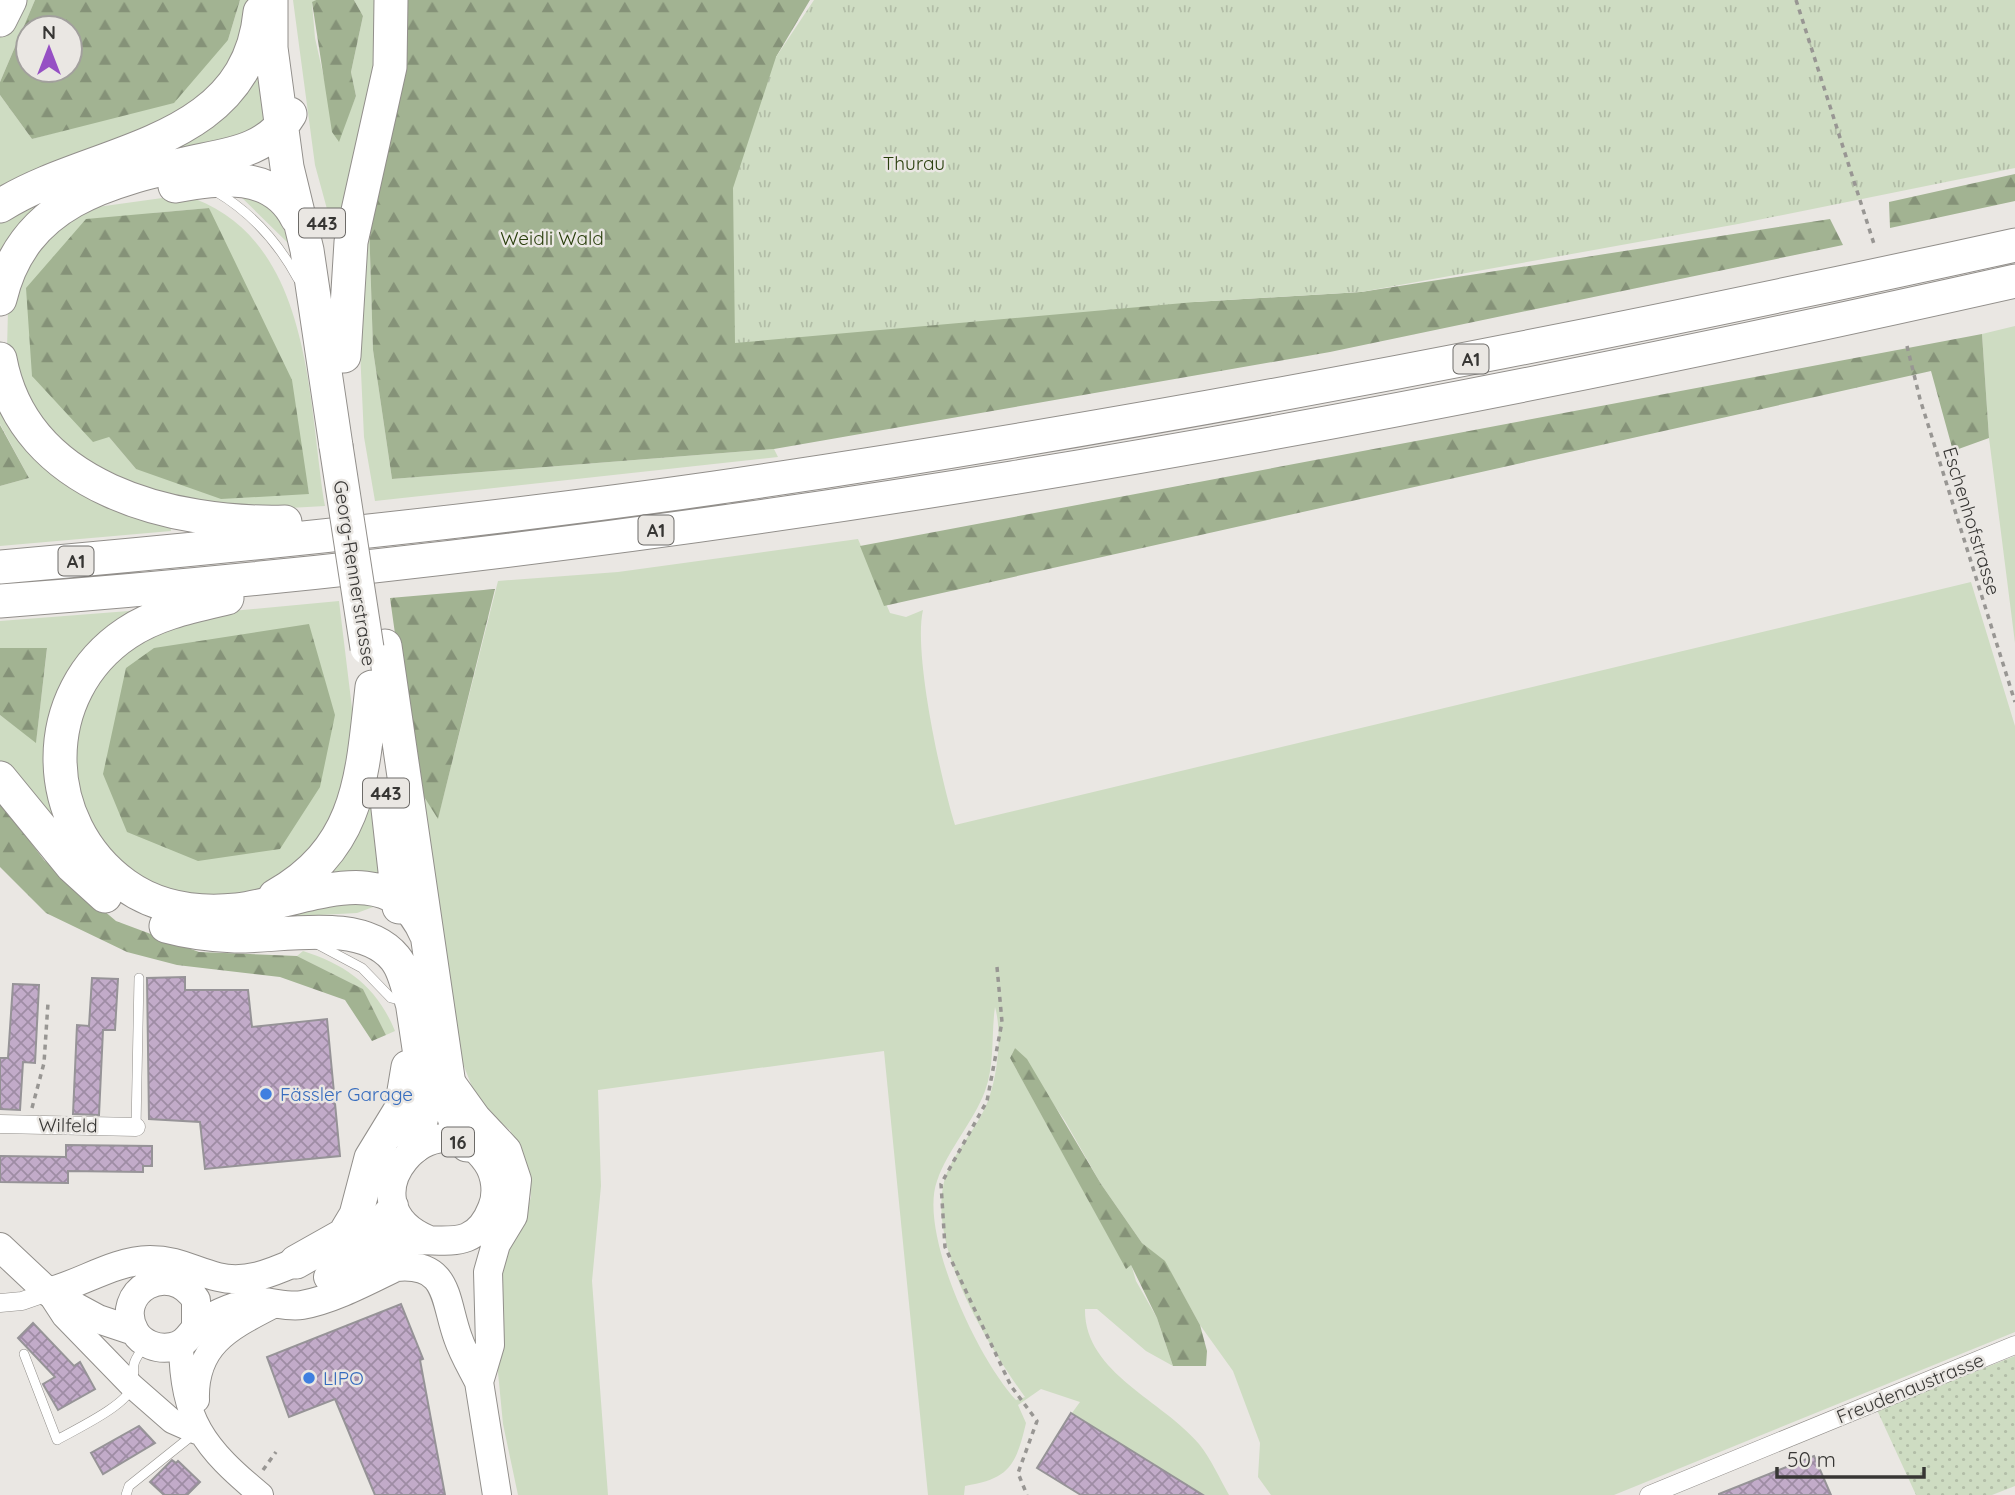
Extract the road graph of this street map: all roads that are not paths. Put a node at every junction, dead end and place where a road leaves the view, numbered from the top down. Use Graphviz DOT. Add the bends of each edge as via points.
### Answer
graph roads {
  1 [pos="10,0"];
  2 [pos="391,0"];
  3 [pos="269,2"];
  4 [pos="0,20"];
  5 [pos="298,92"];
  6 [pos="281,128"];
  7 [pos="198,182"];
  8 [pos="94,191"];
  9 [pos="0,206"];
  10 [pos="302,226"];
  11 [pos="2015,245"];
  12 [pos="2015,281"];
  13 [pos="0,299"];
  14 [pos="316,309"];
  15 [pos="344,356"];
  16 [pos="0,359"];
  17 [pos="346,445"];
  18 [pos="430,524"];
  19 [pos="383,564"];
  20 [pos="0,567"];
  21 [pos="0,601"];
  22 [pos="376,647"];
  23 [pos="372,687"];
  24 [pos="0,778"];
  25 [pos="415,852"];
  26 [pos="398,899"];
  27 [pos="258,906"];
  28 [pos="293,932"];
  29 [pos="426,934"];
  30 [pos="139,978"];
  31 [pos="412,1003"];
  32 [pos="419,1049"];
  33 [pos="454,1085"];
  34 [pos="0,1124"];
  35 [pos="136,1127"];
  36 [pos="467,1144"];
  37 [pos="414,1147"];
  38 [pos="394,1206"];
  39 [pos="480,1228"];
  40 [pos="435,1242"];
  41 [pos="0,1247"];
  42 [pos="296,1262"];
  43 [pos="48,1292"];
  44 [pos="191,1292"];
  45 [pos="135,1296"];
  46 [pos="0,1303"];
  47 [pos="277,1304"];
  48 [pos="78,1306"];
  49 [pos="163,1339"];
  50 [pos="2015,1345"];
  51 [pos="474,1348"];
  52 [pos="24,1354"];
  53 [pos="479,1382"];
  54 [pos="132,1386"];
  55 [pos="190,1428"];
  56 [pos="126,1495"];
  57 [pos="261,1495"];
  58 [pos="497,1495"];
  59 [pos="1648,1495"];
  1 -- 4 [label="highway"];
  2 -- 15 [label="highway" via="390,67 351,242"];
  3 -- 5 [label="highway, Georg-Rennerstrasse / 443"];
  3 -- 6 [label="highway, Georg-Rennerstrasse / 443"];
  3 -- 9 [label="highway" via="242,68 227,93 203,116 169,136 63,174"];
  5 -- 6 [label="highway"];
  5 -- 15 [label="highway, Georg-Rennerstrasse / 443"];
  6 -- 8 [label="highway" via="245,150 116,181"];
  6 -- 10 [label="highway, Georg-Rennerstrasse / 443"];
  7 -- 8 [label="highway" via="120,194"];
  7 -- 10 [label="highway" via="238,180 270,187 292,208"];
  7 -- 14 [label="lane" via="261,226"];
  8 -- 13 [label="highway" via="67,202 29,237 10,268"];
  10 -- 14 [label="highway, Georg-Rennerstrasse / 443"];
  11 -- 18 [label="highway, A1" via="1288,394 897,460"];
  12 -- 19 [label="highway, A1" via="1566,376 1145,454 822,506"];
  14 -- 17 [label="highway, Georg-Rennerstrasse / 443"];
  15 -- 17 [label="highway, Georg-Rennerstrasse / 443"];
  16 -- 18 [label="highway" via="10,392 49,450 100,486 144,505 216,521 284,523 389,513"];
  17 -- 22 [label="highway, Georg-Rennerstrasse / 443, bridge"];
  18 -- 20 [label="highway, A1"];
  19 -- 21 [label="highway, A1"];
  19 -- 27 [label="highway" via="229,597 150,620 102,653 69,705 59,750 62,792 75,829 99,863 131,889 174,907 227,910"];
  22 -- 23 [label="highway, Georg-Rennerstrasse / 443"];
  22 -- 25 [label="highway, Georg-Rennerstrasse / 443"];
  23 -- 26 [label="highway, Georg-Rennerstrasse / 443"];
  23 -- 27 [label="highway" via="355,802 338,840 299,882"];
  24 -- 28 [label="highway" via="72,866 101,894 128,911 162,925 206,933"];
  25 -- 26 [label="highway" via="408,886"];
  25 -- 29 [label="highway, Georg-Rennerstrasse"];
  26 -- 27 [label="highway" via="380,889 351,887"];
  26 -- 28 [label="highway" via="373,914"];
  26 -- 29 [label="highway" via="414,912"];
  26 -- 31 [label="highway, Georg-Rennerstrasse / 443"];
  28 -- 31 [label="highway" via="354,934 370,939 396,958"];
  29 -- 33 [label="highway, Georg-Rennerstrasse"];
  30 -- 35 [label="lane"];
  31 -- 32 [label="highway, Georg-Rennerstrasse / 443"];
  32 -- 37 [label="highway, Georg-Rennerstrasse" via="425,1105"];
  32 -- 42 [label="highway" via="406,1070 401,1108 371,1158 356,1215 344,1235"];
  33 -- 36 [label="highway, Georg-Rennerstrasse" via="451,1117"];
  33 -- 53 [label="main road" via="507,1150 517,1180 513,1216 496,1244 488,1272 490,1345"];
  34 -- 35 [label="street, Wilfeld"];
  36 -- 37 [label="main road, 16" via="442,1139"];
  36 -- 39 [label="main road, 16" via="488,1163 496,1190 494,1204"];
  37 -- 38 [label="main road, 16" via="393,1179"];
  38 -- 40 [label="main road, 16" via="407,1228"];
  38 -- 44 [label="main road" via="354,1245 303,1272 234,1295"];
  39 -- 40 [label="main road" via="455,1241"];
  39 -- 51 [label="main road, 16" via="472,1278"];
  40 -- 47 [label="main road" via="400,1242 387,1247 345,1271 296,1290"];
  40 -- 51 [label="main road, 16" via="458,1284"];
  41 -- 43 [label="main road"];
  42 -- 43 [label="main road" via="243,1279 218,1277 183,1263 150,1260 126,1263"];
  43 -- 46 [label="street"];
  43 -- 48 [label="main road"];
  43 -- 54 [label="main road"];
  44 -- 45 [label="main road" via="169,1280 144,1287"];
  44 -- 49 [label="main road" via="199,1309"];
  45 -- 48 [label="main road"];
  45 -- 49 [label="main road" via="130,1313"];
  47 -- 49 [label="main road" via="250,1302"];
  47 -- 53 [label="main road" via="301,1305 396,1267 424,1269 439,1279 458,1338"];
  47 -- 55 [label="main road" via="236,1326 204,1358 197,1374"];
  48 -- 49 [label="main road" via="98,1319"];
  49 -- 54 [label="lane" via="133,1362"];
  49 -- 55 [label="main road"];
  50 -- 59 [label="street, Freudenaustrasse"];
  51 -- 53 [label="main road, 16"];
  52 -- 54 [label="lane" via="58,1440 116,1405"];
  53 -- 58 [label="main road, 16"];
  54 -- 55 [label="main road" via="172,1421"];
  55 -- 56 [label="lane" via="129,1486"];
  55 -- 57 [label="main road"];
}
